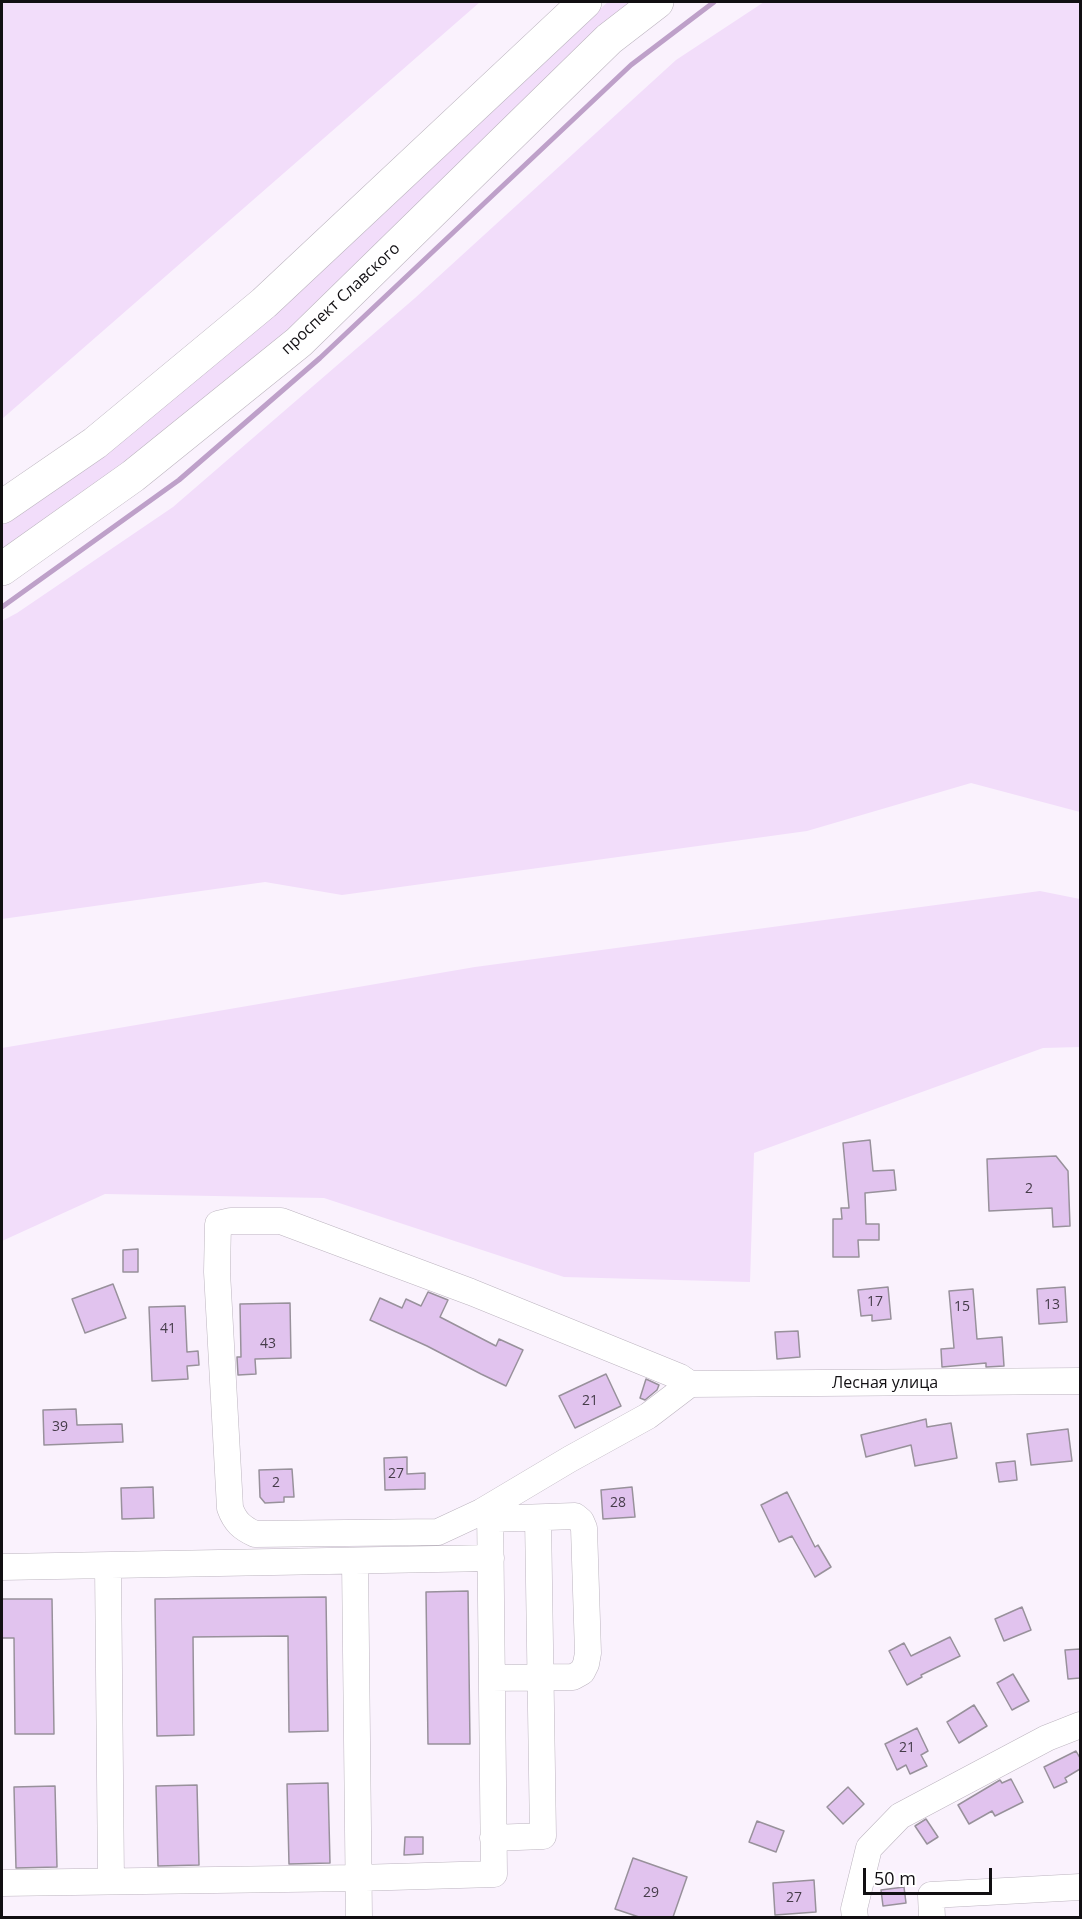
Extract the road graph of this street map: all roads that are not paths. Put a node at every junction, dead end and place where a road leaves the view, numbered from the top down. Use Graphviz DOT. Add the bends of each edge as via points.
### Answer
graph roads {
  1 [pos="585,2"];
  2 [pos="657,2"];
  3 [pos="2,507"];
  4 [pos="2,568"];
  5 [pos="1080,1381"];
  6 [pos="690,1384"];
  7 [pos="490,1513"];
  8 [pos="538,1518"];
  9 [pos="491,1558"];
  10 [pos="355,1561"];
  11 [pos="108,1566"];
  12 [pos="2,1567"];
  13 [pos="541,1677"];
  14 [pos="492,1678"];
  15 [pos="1080,1725"];
  16 [pos="493,1838"];
  17 [pos="357,1878"];
  18 [pos="111,1881"];
  19 [pos="2,1883"];
  20 [pos="1080,1887"];
  21 [pos="359,1917"];
  22 [pos="855,1917"];
  23 [pos="933,1917"];
  1 -- 3 [label="main road" via="264,303 95,443"];
  2 -- 4 [label="main road, проспект Славского" via="609,39 299,342 133,476"];
  5 -- 6 [label="street, Лесная улица"];
  6 -- 7 [label="street" via="648,1416 570,1459"];
  6 -- 7 [label="street" via="482,1296 281,1221 218,1224 217,1272 230,1508 243,1529 255,1534 438,1532"];
  7 -- 8 [label="street"];
  7 -- 9 [label="street"];
  8 -- 13 [label="street"];
  8 -- 13 [label="street" via="574,1516 584,1528 588,1653 582,1672 573,1677"];
  9 -- 10 [label="street"];
  9 -- 14 [label="street"];
  10 -- 11 [label="street"];
  10 -- 17 [label="street"];
  11 -- 12 [label="street"];
  11 -- 18 [label="street"];
  13 -- 14 [label="street"];
  13 -- 16 [label="street" via="543,1836"];
  14 -- 16 [label="street"];
  15 -- 22 [label="street" via="1047,1738 900,1816 869,1848"];
  16 -- 17 [label="street" via="494,1874"];
  17 -- 18 [label="street"];
  17 -- 21 [label="street"];
  18 -- 19 [label="street"];
  20 -- 23 [label="street" via="931,1895"];
}
